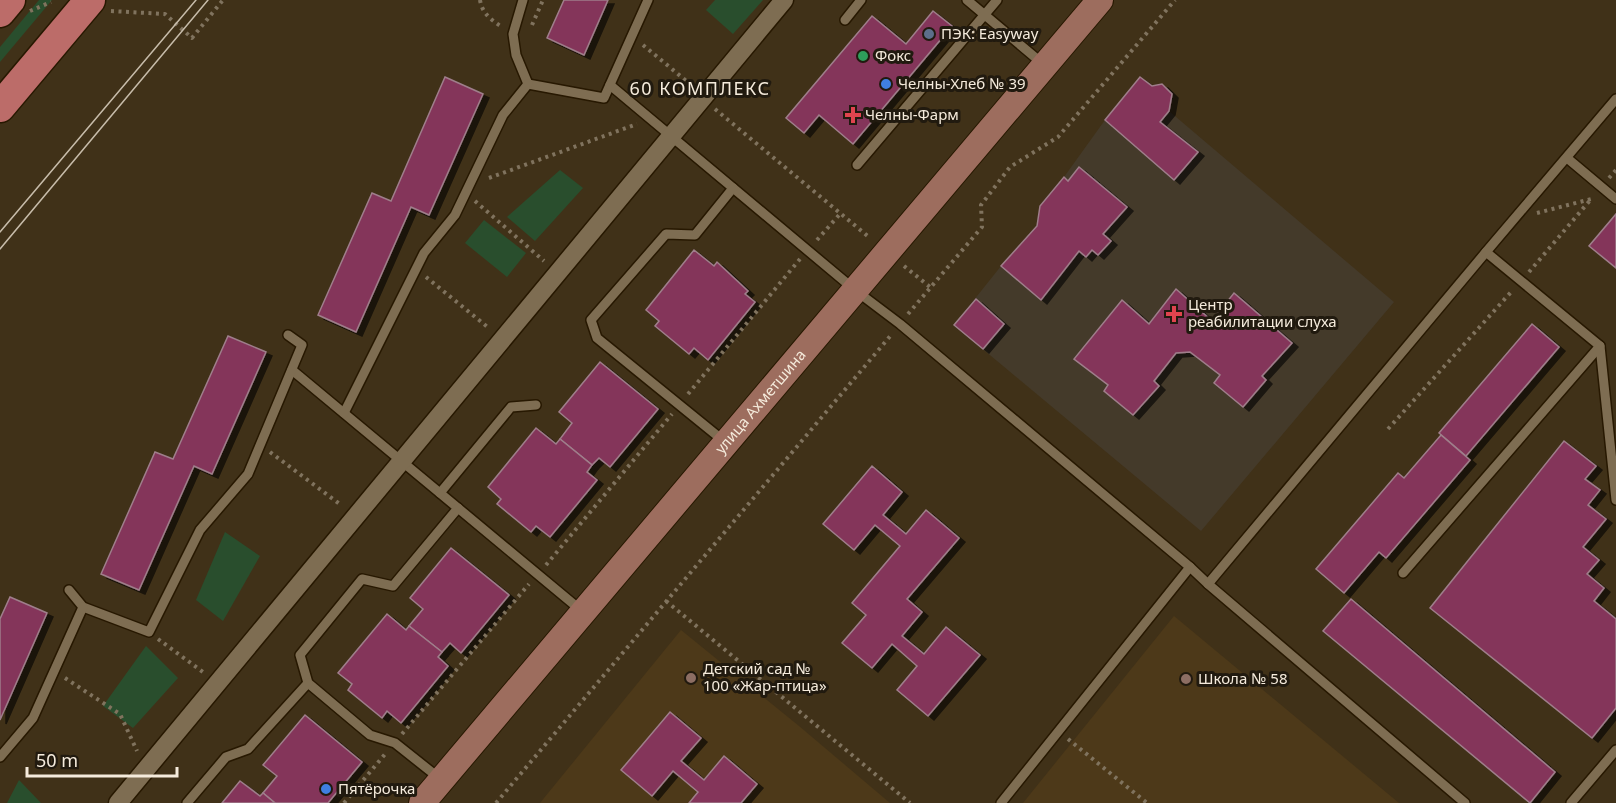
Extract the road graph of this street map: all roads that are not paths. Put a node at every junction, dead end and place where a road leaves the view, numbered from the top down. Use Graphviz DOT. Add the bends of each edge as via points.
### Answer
graph roads {
  1 [pos="524,0"];
  2 [pos="648,0"];
  3 [pos="784,0"];
  4 [pos="861,0"];
  5 [pos="967,0"];
  6 [pos="997,0"];
  7 [pos="1100,0"];
  8 [pos="20,6"];
  9 [pos="96,6"];
  10 [pos="0,12"];
  11 [pos="984,15"];
  12 [pos="845,20"];
  13 [pos="1045,66"];
  14 [pos="528,84"];
  15 [pos="610,85"];
  16 [pos="1616,99"];
  17 [pos="0,107"];
  18 [pos="671,136"];
  19 [pos="1567,158"];
  20 [pos="857,165"];
  21 [pos="733,188"];
  22 [pos="1616,199"];
  23 [pos="1486,252"];
  24 [pos="855,290"];
  25 [pos="288,335"];
  26 [pos="1599,346"];
  27 [pos="292,370"];
  28 [pos="536,405"];
  29 [pos="344,413"];
  30 [pos="726,442"];
  31 [pos="402,461"];
  32 [pos="440,493"];
  33 [pos="1616,500"];
  34 [pos="458,508"];
  35 [pos="1190,567"];
  36 [pos="1403,573"];
  37 [pos="1208,584"];
  38 [pos="69,590"];
  39 [pos="83,607"];
  40 [pos="583,612"];
  41 [pos="308,683"];
  42 [pos="1616,750"];
  43 [pos="0,758"];
  44 [pos="441,780"];
  45 [pos="118,803"];
  46 [pos="187,803"];
  47 [pos="422,803"];
  48 [pos="1001,803"];
  49 [pos="1465,803"];
  50 [pos="1570,803"];
  1 -- 14 [label="lane" via="513,34 516,55"];
  2 -- 15 [label="lane"];
  3 -- 18 [label="street"];
  4 -- 12 [label="lane"];
  5 -- 11 [label="lane"];
  6 -- 11 [label="lane"];
  7 -- 13 [label="street, улица Ахметшина"];
  8 -- 10 [label="main road"];
  9 -- 17 [label="main road"];
  11 -- 13 [label="lane"];
  11 -- 20 [label="lane"];
  13 -- 24 [label="street, улица Ахметшина"];
  14 -- 15 [label="lane" via="604,98"];
  14 -- 29 [label="lane" via="503,115 455,215 424,254"];
  15 -- 18 [label="lane"];
  16 -- 19 [label="lane"];
  18 -- 21 [label="lane"];
  18 -- 31 [label="street"];
  19 -- 22 [label="lane"];
  19 -- 23 [label="lane"];
  21 -- 24 [label="lane"];
  21 -- 30 [label="lane" via="695,235 666,234 591,320 597,338"];
  23 -- 26 [label="lane"];
  23 -- 37 [label="lane"];
  24 -- 30 [label="street, улица Ахметшина"];
  24 -- 35 [label="lane"];
  25 -- 27 [label="lane" via="302,345"];
  26 -- 33 [label="lane"];
  26 -- 36 [label="lane"];
  27 -- 29 [label="lane"];
  27 -- 39 [label="lane" via="248,474 200,530 149,632"];
  28 -- 32 [label="lane" via="511,407"];
  29 -- 31 [label="lane"];
  30 -- 40 [label="street, улица Ахметшина"];
  31 -- 32 [label="lane"];
  31 -- 45 [label="street"];
  32 -- 34 [label="lane"];
  34 -- 40 [label="lane"];
  34 -- 41 [label="lane" via="393,586 362,579 300,655"];
  35 -- 37 [label="lane"];
  35 -- 48 [label="lane"];
  37 -- 49 [label="lane"];
  38 -- 39 [label="lane"];
  39 -- 43 [label="lane" via="33,718"];
  40 -- 44 [label="street, улица Ахметшина"];
  41 -- 44 [label="lane" via="370,735 395,743"];
  41 -- 46 [label="lane" via="248,749 226,757"];
  42 -- 50 [label="lane"];
  44 -- 47 [label="street, улица Ахметшина"];
}
